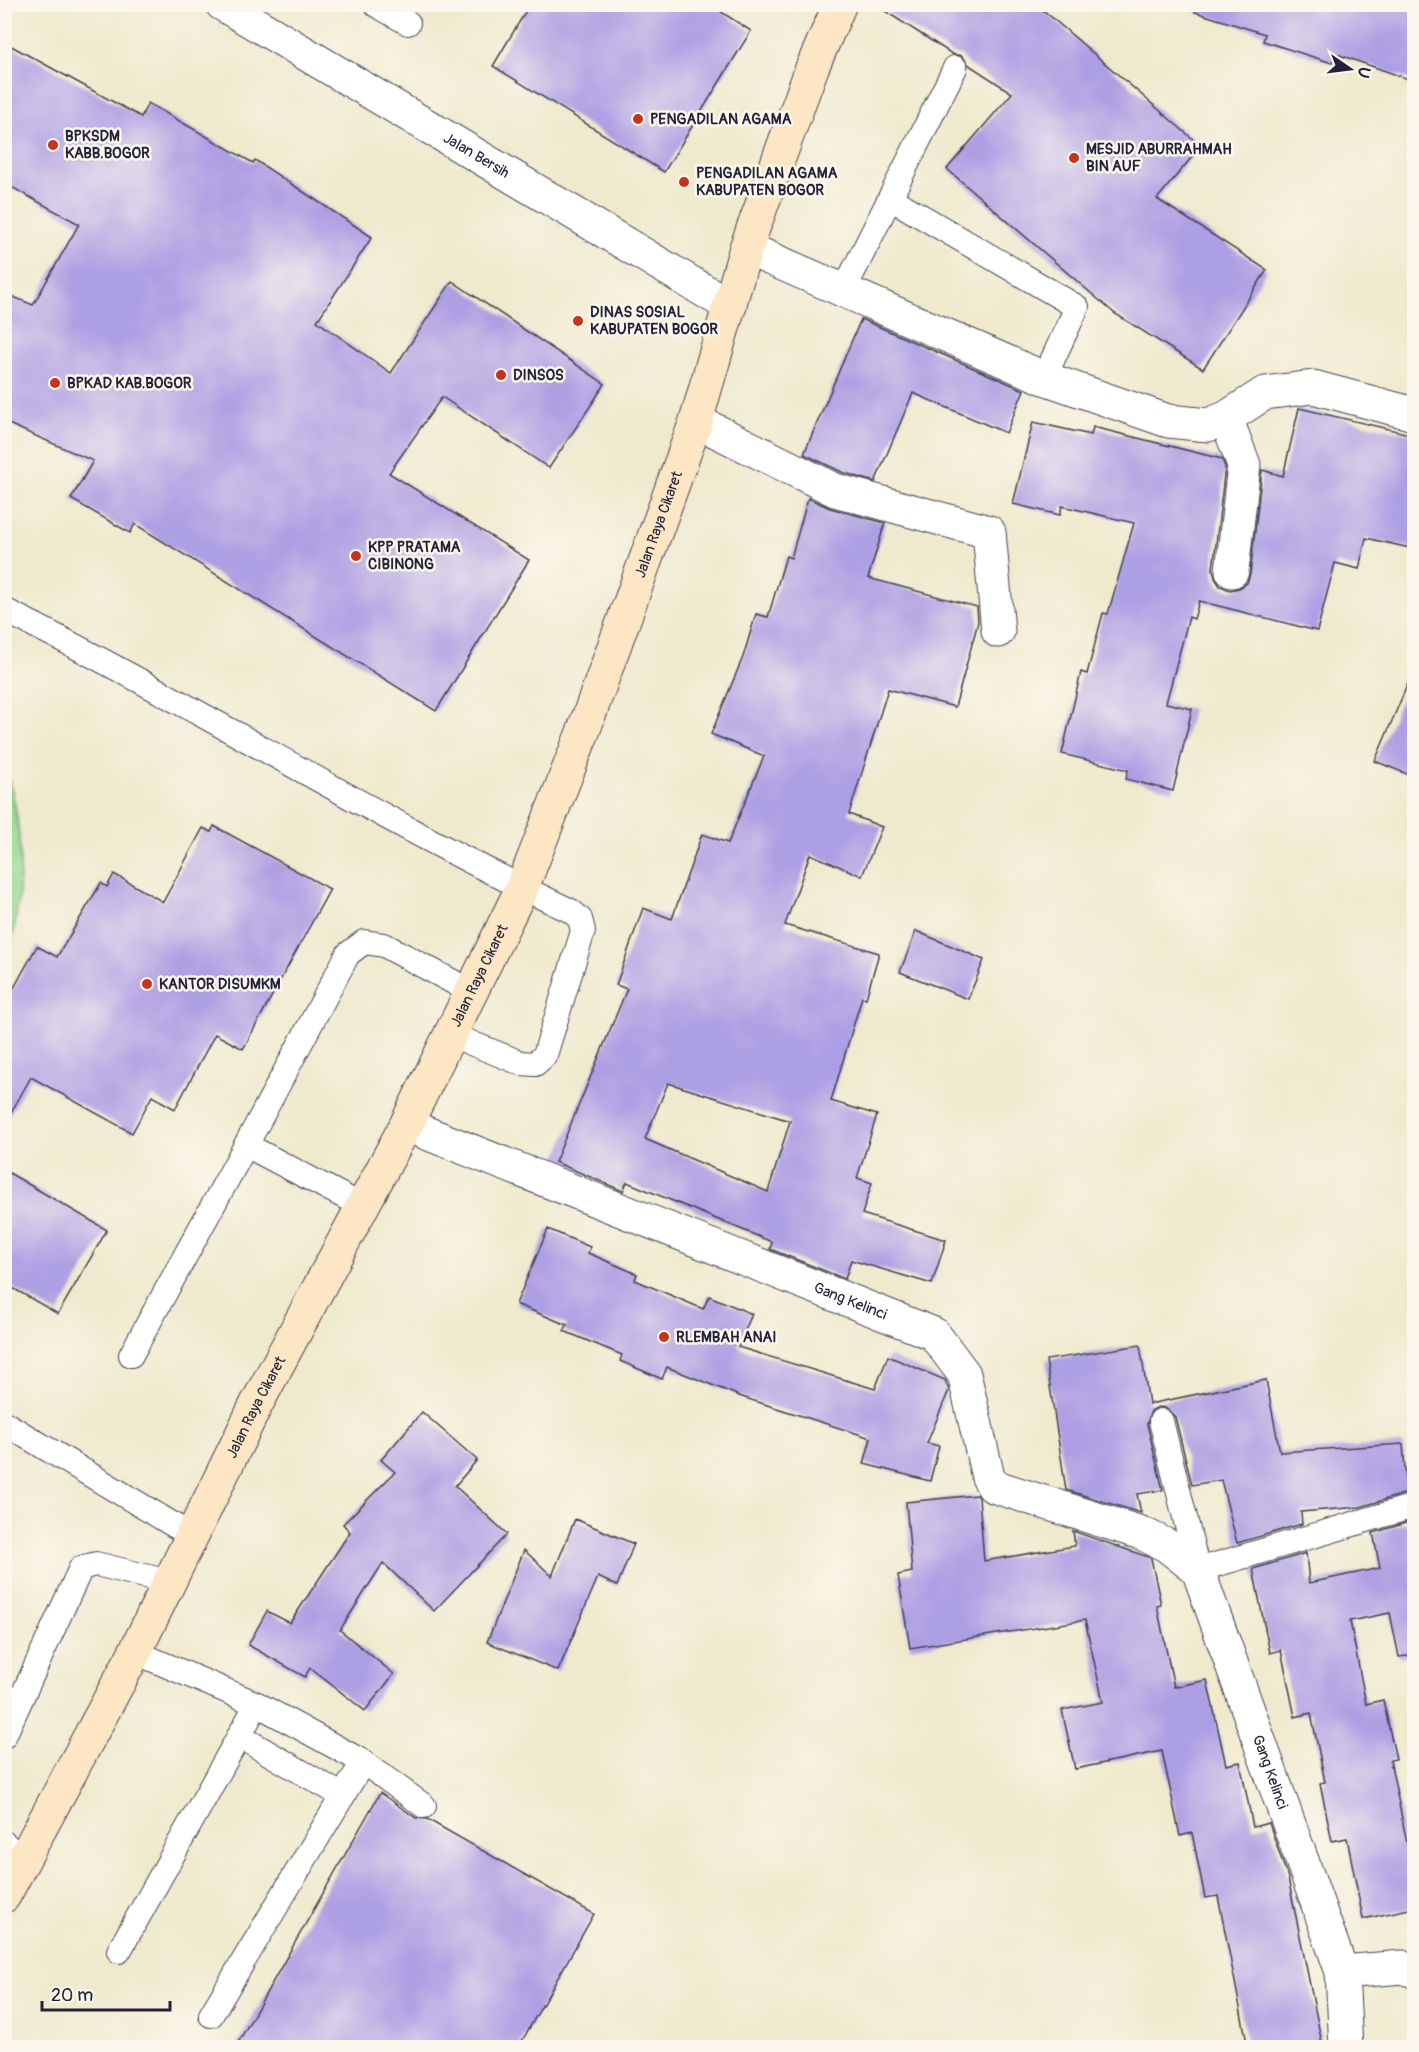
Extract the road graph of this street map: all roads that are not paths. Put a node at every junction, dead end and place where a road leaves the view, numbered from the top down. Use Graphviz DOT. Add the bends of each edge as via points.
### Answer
graph roads {
  1 [pos="222,4"];
  2 [pos="375,4"];
  3 [pos="840,4"];
  4 [pos="408,22"];
  5 [pos="955,68"];
  6 [pos="890,198"];
  7 [pos="746,248"];
  8 [pos="844,290"];
  9 [pos="729,306"];
  10 [pos="1044,378"];
  11 [pos="1414,414"];
  12 [pos="1226,418"];
  13 [pos="696,422"];
  14 [pos="1232,571"];
  15 [pos="4,610"];
  16 [pos="998,631"];
  17 [pos="522,888"];
  18 [pos="472,992"];
  19 [pos="451,1035"];
  20 [pos="406,1125"];
  21 [pos="246,1145"];
  22 [pos="362,1206"];
  23 [pos="131,1355"];
  24 [pos="1161,1421"];
  25 [pos="4,1423"];
  26 [pos="1414,1506"];
  27 [pos="192,1536"];
  28 [pos="1198,1570"];
  29 [pos="169,1582"];
  30 [pos="135,1652"];
  31 [pos="257,1704"];
  32 [pos="4,1736"];
  33 [pos="239,1736"];
  34 [pos="363,1762"];
  35 [pos="343,1796"];
  36 [pos="424,1806"];
  37 [pos="14,1852"];
  38 [pos="4,1896"];
  39 [pos="119,1950"];
  40 [pos="1414,1971"];
  41 [pos="1342,1972"];
  42 [pos="211,2015"];
  43 [pos="1346,2048"];
  1 -- 9 [label="street, Jalan Bersih"];
  2 -- 4 [label="lane"];
  3 -- 7 [label="main road, Jalan Raya Cikaret" via="812,68"];
  5 -- 6 [label="lane"];
  6 -- 8 [label="lane"];
  6 -- 10 [label="lane" via="1077,308"];
  7 -- 8 [label="street"];
  7 -- 9 [label="main road, Jalan Raya Cikaret"];
  8 -- 10 [label="street"];
  9 -- 13 [label="main road, Jalan Raya Cikaret"];
  10 -- 12 [label="street" via="1168,421 1208,424"];
  11 -- 12 [label="street" via="1313,387 1265,393"];
  12 -- 14 [label="street" via="1244,465"];
  13 -- 16 [label="street" via="835,490 989,532"];
  13 -- 17 [label="main road, Jalan Raya Cikaret"];
  15 -- 17 [label="lane" via="107,661"];
  17 -- 18 [label="main road, Jalan Raya Cikaret"];
  17 -- 19 [label="lane" via="571,911 580,919 583,931 545,1055 535,1064 521,1063"];
  18 -- 19 [label="main road, Jalan Raya Cikaret"];
  18 -- 21 [label="lane" via="384,945 364,942 348,954"];
  19 -- 20 [label="main road, Jalan Raya Cikaret"];
  20 -- 22 [label="main road, Jalan Raya Cikaret"];
  20 -- 28 [label="street, Gang Kelinci" via="934,1334 964,1374 993,1486 1141,1533 1166,1545"];
  21 -- 22 [label="lane"];
  21 -- 23 [label="lane"];
  22 -- 27 [label="main road, Jalan Raya Cikaret" via="256,1405"];
  24 -- 28 [label="lane, Gang Kelinci"];
  25 -- 27 [label="lane"];
  26 -- 28 [label="lane"];
  27 -- 29 [label="main road, Jalan Raya Cikaret"];
  28 -- 41 [label="street, Gang Kelinci"];
  29 -- 30 [label="main road, Jalan Raya Cikaret"];
  29 -- 32 [label="lane" via="96,1564 81,1568"];
  30 -- 31 [label="lane"];
  30 -- 37 [label="main road, Jalan Raya Cikaret"];
  31 -- 33 [label="lane"];
  31 -- 34 [label="lane"];
  33 -- 35 [label="lane"];
  33 -- 39 [label="lane"];
  34 -- 35 [label="lane"];
  34 -- 36 [label="lane"];
  35 -- 42 [label="lane"];
  37 -- 38 [label="main road, Jalan Raya Cikaret"];
  40 -- 41 [label="street" via="1402,1967"];
  41 -- 43 [label="street, Gang Kelinci"];
}
